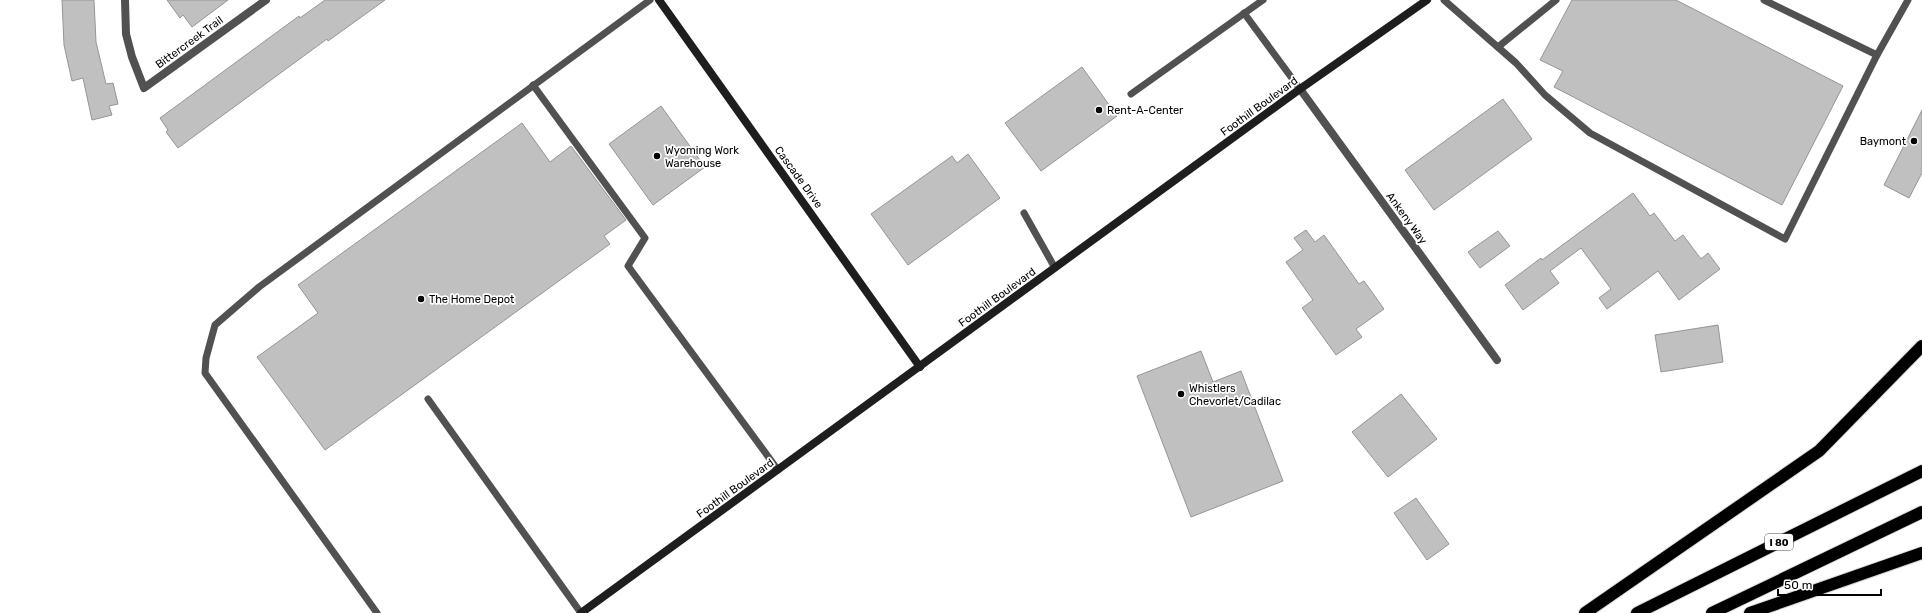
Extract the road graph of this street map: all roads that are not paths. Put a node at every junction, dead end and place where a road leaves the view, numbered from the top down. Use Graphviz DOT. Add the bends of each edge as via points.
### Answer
graph roads {
  1 [pos="125,0"];
  2 [pos="266,0"];
  3 [pos="650,0"];
  4 [pos="660,0"];
  5 [pos="1263,0"];
  6 [pos="1428,0"];
  7 [pos="1444,0"];
  8 [pos="1556,0"];
  9 [pos="1764,0"];
  10 [pos="1908,0"];
  11 [pos="1244,13"];
  12 [pos="1498,47"];
  13 [pos="1877,55"];
  14 [pos="533,85"];
  15 [pos="1300,89"];
  16 [pos="1131,94"];
  17 [pos="1024,213"];
  18 [pos="1055,268"];
  19 [pos="1922,346"];
  20 [pos="1497,360"];
  21 [pos="920,367"];
  22 [pos="428,399"];
  23 [pos="778,470"];
  24 [pos="1922,471"];
  25 [pos="1922,512"];
  26 [pos="1922,553"];
  27 [pos="377,613"];
  28 [pos="581,613"];
  29 [pos="1585,613"];
  30 [pos="1637,613"];
  31 [pos="1712,613"];
  32 [pos="1750,613"];
  1 -- 2 [label="street, Bittercreek Trail" via="126,34 144,88"];
  3 -- 14 [label="lane"];
  4 -- 21 [label="street, Cascade Drive"];
  5 -- 11 [label="lane"];
  6 -- 15 [label="street, Foothill Boulevard"];
  7 -- 12 [label="lane"];
  8 -- 12 [label="lane"];
  9 -- 13 [label="lane"];
  10 -- 13 [label="lane"];
  11 -- 15 [label="lane"];
  11 -- 16 [label="lane"];
  12 -- 13 [label="lane" via="1545,95 1590,133 1784,239"];
  14 -- 23 [label="lane" via="645,238 628,266"];
  14 -- 27 [label="lane" via="259,287 215,325 205,372"];
  15 -- 18 [label="street, Foothill Boulevard"];
  15 -- 20 [label="street, Ankeny Way"];
  17 -- 18 [label="lane"];
  18 -- 21 [label="street, Foothill Boulevard"];
  19 -- 29 [label="highway" via="1819,451"];
  21 -- 23 [label="street, Foothill Boulevard"];
  22 -- 28 [label="lane"];
  23 -- 28 [label="street, Foothill Boulevard"];
  24 -- 30 [label="highway, I 80"];
  25 -- 31 [label="highway"];
  26 -- 32 [label="highway"];
}
